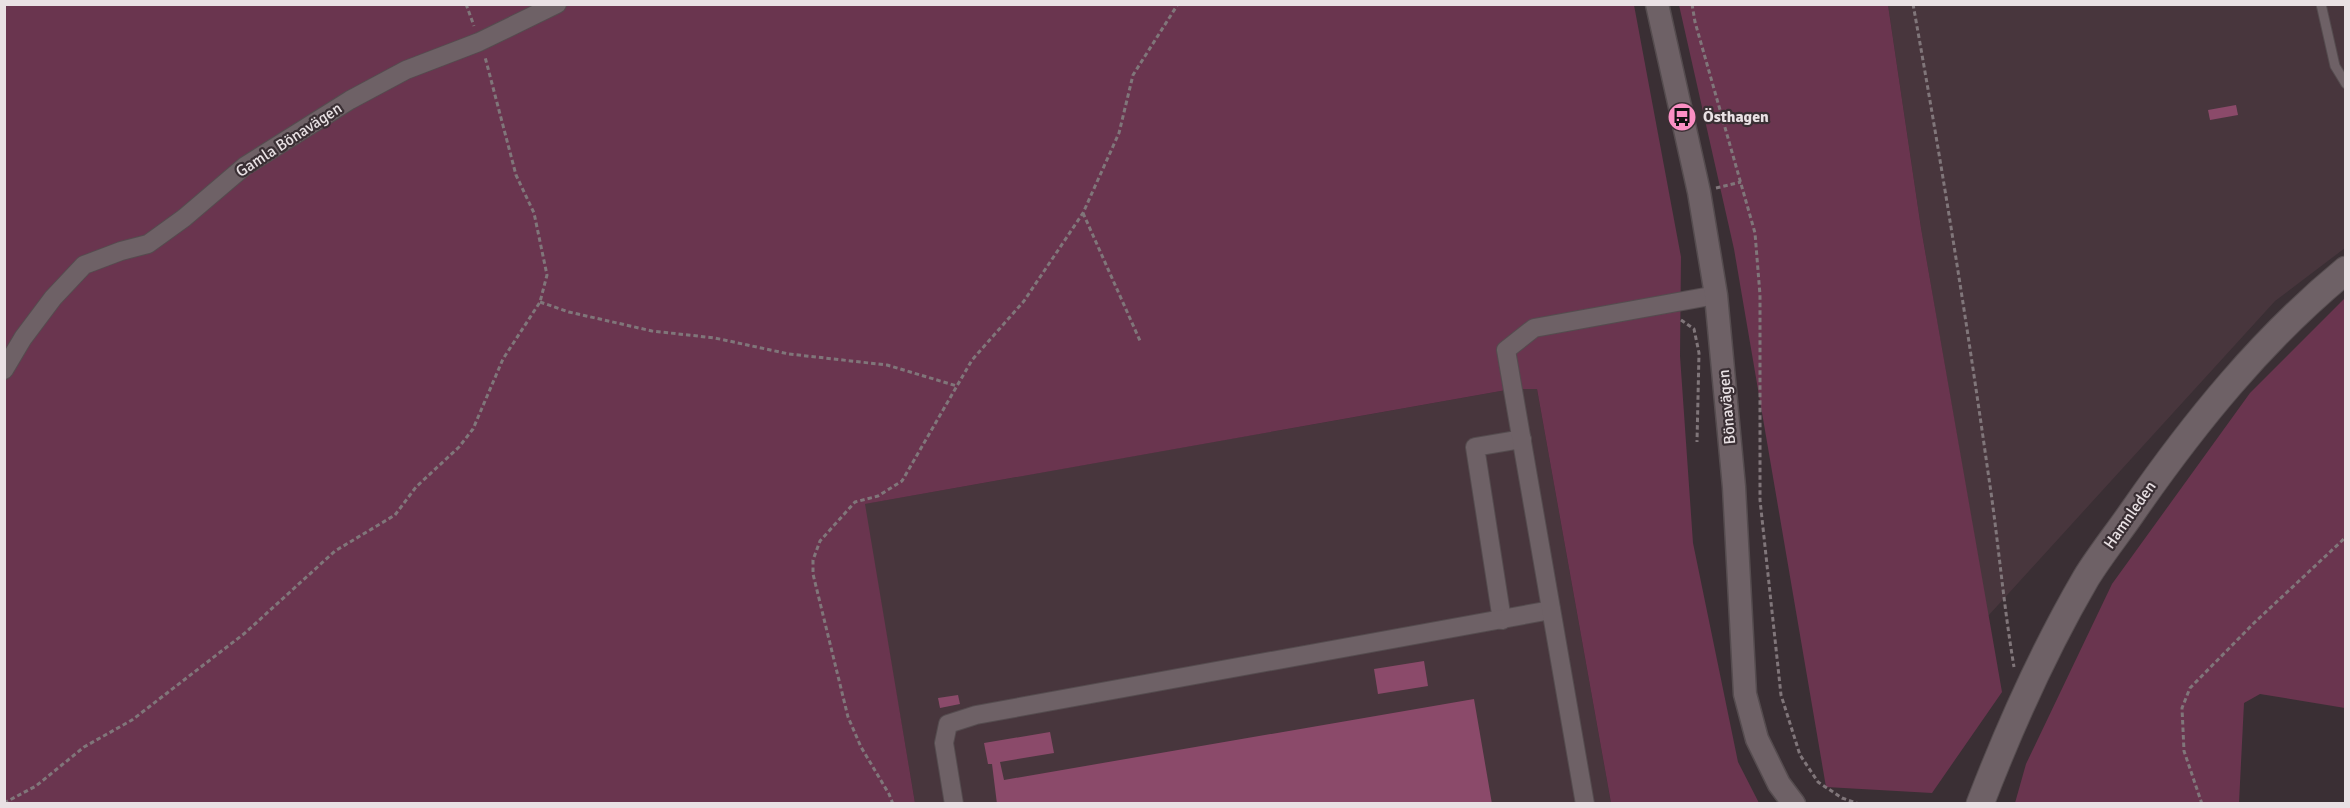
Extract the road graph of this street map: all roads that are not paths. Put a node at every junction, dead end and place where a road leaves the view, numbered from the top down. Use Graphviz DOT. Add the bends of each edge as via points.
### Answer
graph roads {
  1 [pos="557,4"];
  2 [pos="1657,4"];
  3 [pos="2321,4"];
  4 [pos="2346,84"];
  5 [pos="2346,270"];
  6 [pos="1716,295"];
  7 [pos="4,370"];
  8 [pos="1522,439"];
  9 [pos="1551,610"];
  10 [pos="1502,620"];
  11 [pos="954,804"];
  12 [pos="1584,804"];
  13 [pos="1794,804"];
  14 [pos="1980,804"];
  1 -- 7 [label="street, Gamla Bönavägen" via="479,42 406,70 350,100 245,166 148,244 84,265 53,298"];
  2 -- 6 [label="street, Bönavägen" via="1699,192"];
  3 -- 4 [label="lane" via="2335,66"];
  5 -- 14 [label="main road, Hamnleden" via="2315,295 2242,370 2172,455 2087,578 2021,704"];
  6 -- 8 [label="street" via="1534,328 1506,350"];
  6 -- 13 [label="street, Bönavägen" via="1734,487 1745,694 1757,739 1779,784"];
  8 -- 9 [label="street"];
  8 -- 10 [label="street" via="1475,447"];
  9 -- 10 [label="street"];
  9 -- 12 [label="street"];
  10 -- 11 [label="street" via="976,715 948,724 944,743"];
}
